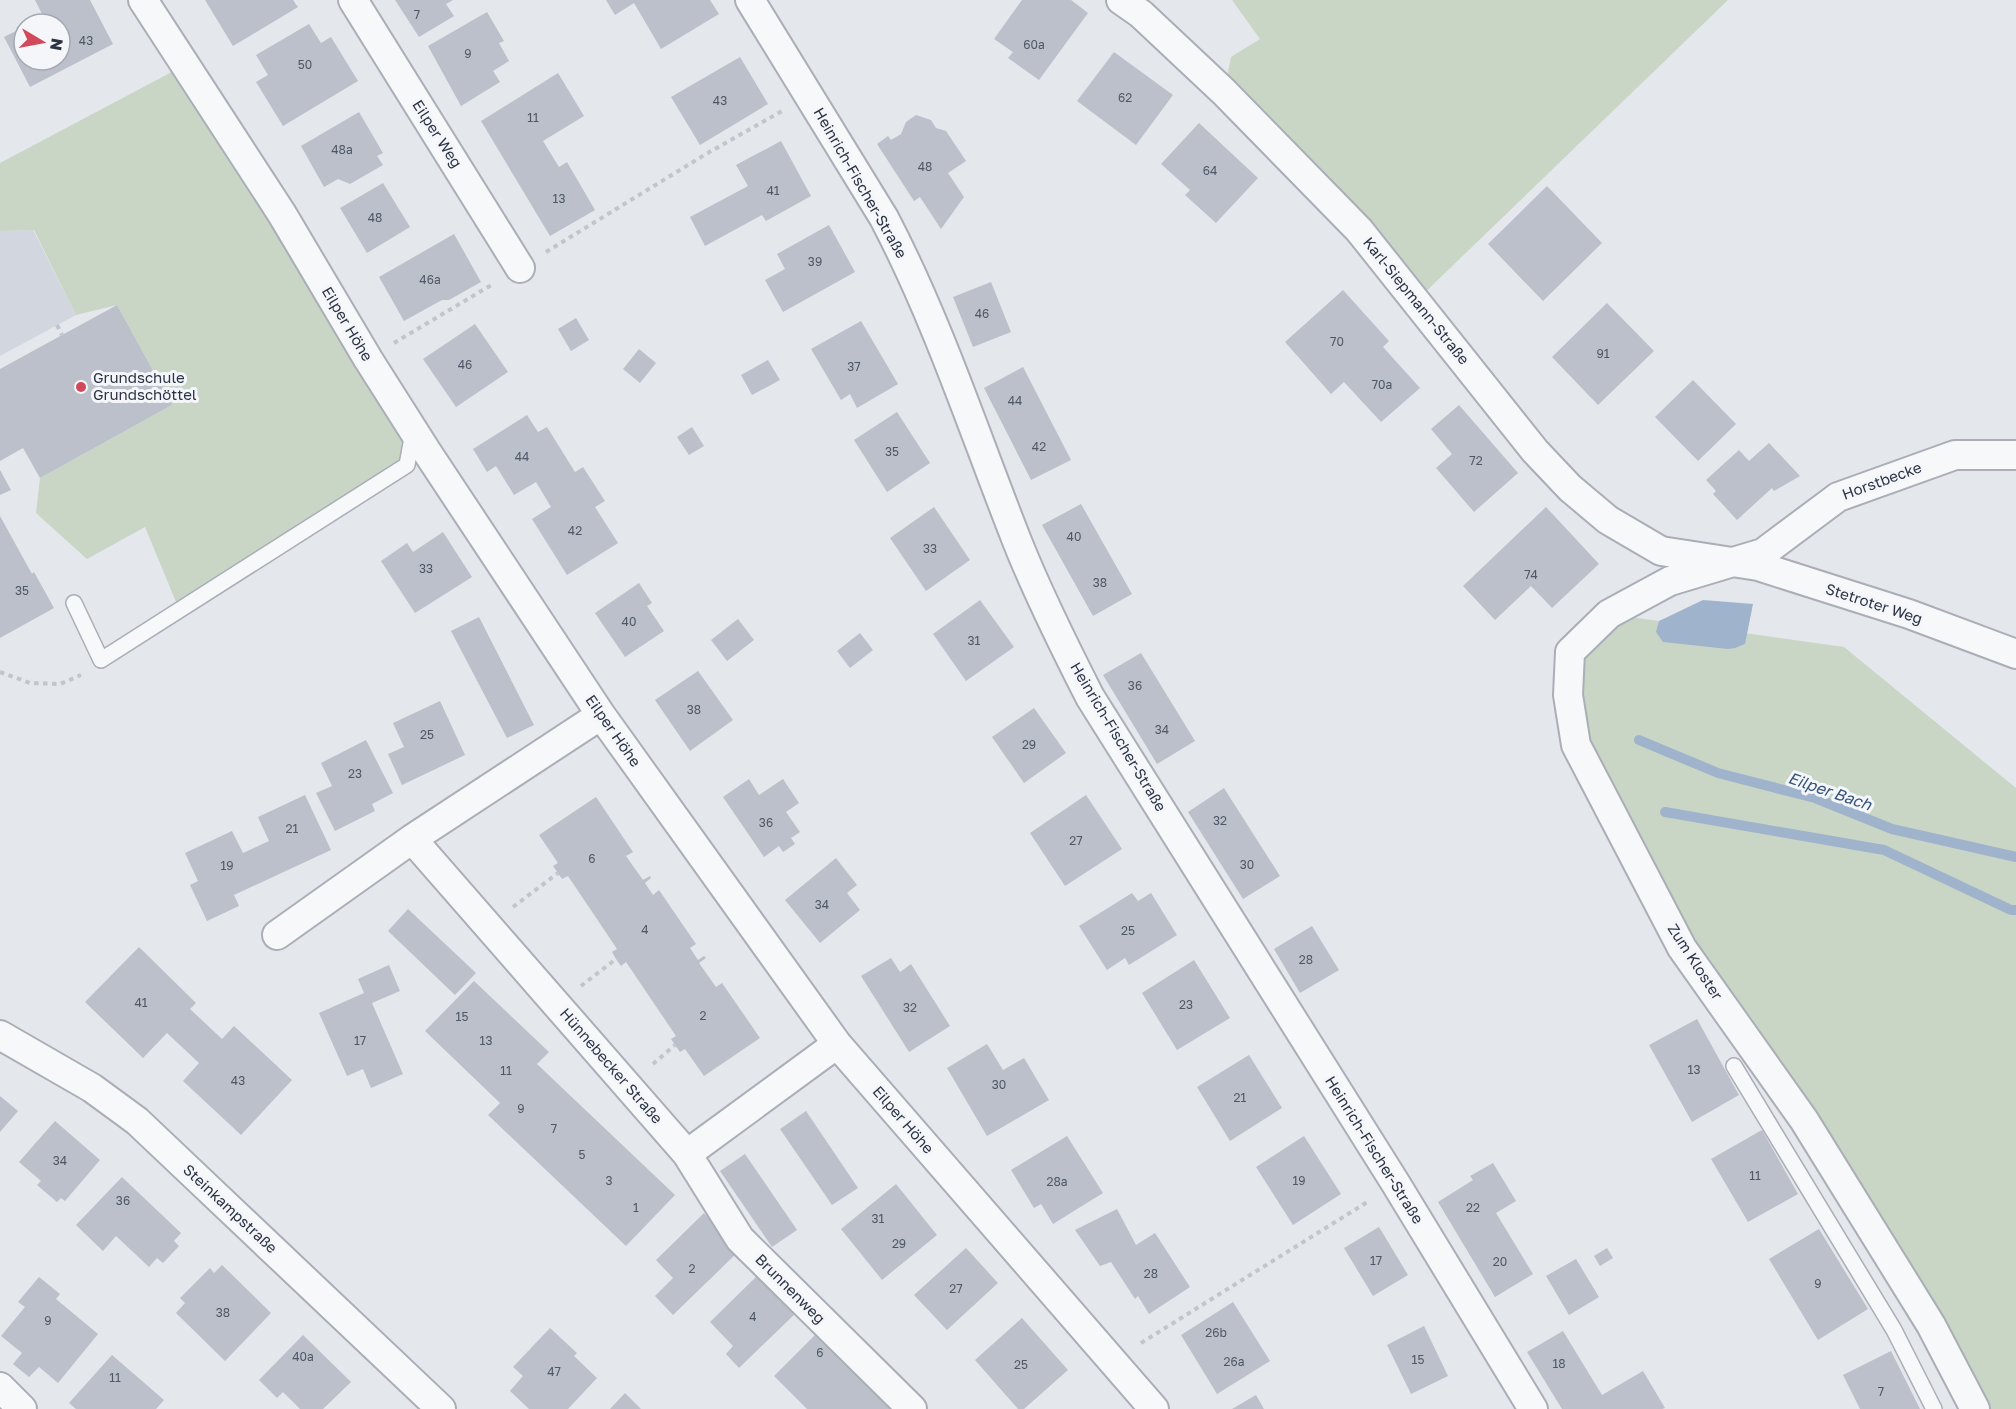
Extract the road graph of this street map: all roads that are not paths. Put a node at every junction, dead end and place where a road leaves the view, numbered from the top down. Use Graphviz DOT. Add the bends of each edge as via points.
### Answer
graph roads {
  1 [pos="143,0"];
  2 [pos="352,0"];
  3 [pos="750,0"];
  4 [pos="1121,0"];
  5 [pos="520,268"];
  6 [pos="414,429"];
  7 [pos="2016,455"];
  8 [pos="1729,563"];
  9 [pos="74,603"];
  10 [pos="2016,654"];
  11 [pos="601,715"];
  12 [pos="412,839"];
  13 [pos="277,935"];
  14 [pos="0,1035"];
  15 [pos="837,1044"];
  16 [pos="1734,1066"];
  17 [pos="687,1154"];
  18 [pos="0,1387"];
  19 [pos="22,1409"];
  20 [pos="441,1409"];
  21 [pos="912,1409"];
  22 [pos="1154,1409"];
  23 [pos="1533,1409"];
  24 [pos="1934,1409"];
  25 [pos="1975,1409"];
  1 -- 6 [label="street, Eilper Höhe" via="282,214"];
  2 -- 5 [label="street, Eilper Weg"];
  3 -- 23 [label="street, Heinrich-Fischer-Straße" via="903,254 1018,543 1090,697"];
  4 -- 8 [label="street, Karl-Siepmann-Straße" via="1142,14 1224,92 1359,230 1535,451 1570,488 1608,520 1661,552"];
  6 -- 9 [label="lane" via="407,465 101,660"];
  6 -- 11 [label="street, Eilper Höhe"];
  7 -- 8 [label="street, Horstbecke" via="1955,455 1838,497 1762,554"];
  8 -- 10 [label="street, Stetroter Weg" via="1758,566 1909,614"];
  8 -- 25 [label="street, Zum Kloster" via="1670,581 1609,614 1570,652 1568,695 1576,745 1682,948 1804,1120 1931,1325"];
  11 -- 12 [label="street"];
  11 -- 15 [label="street, Eilper Höhe"];
  12 -- 13 [label="street"];
  12 -- 17 [label="street, Hünnebecker Straße"];
  14 -- 20 [label="street, Steinkampstraße" via="92,1088 137,1121"];
  15 -- 17 [label="street"];
  15 -- 22 [label="street, Eilper Höhe"];
  16 -- 24 [label="lane" via="1894,1330"];
  17 -- 21 [label="street, Brunnenweg" via="740,1239"];
  18 -- 19 [label="street"];
}
